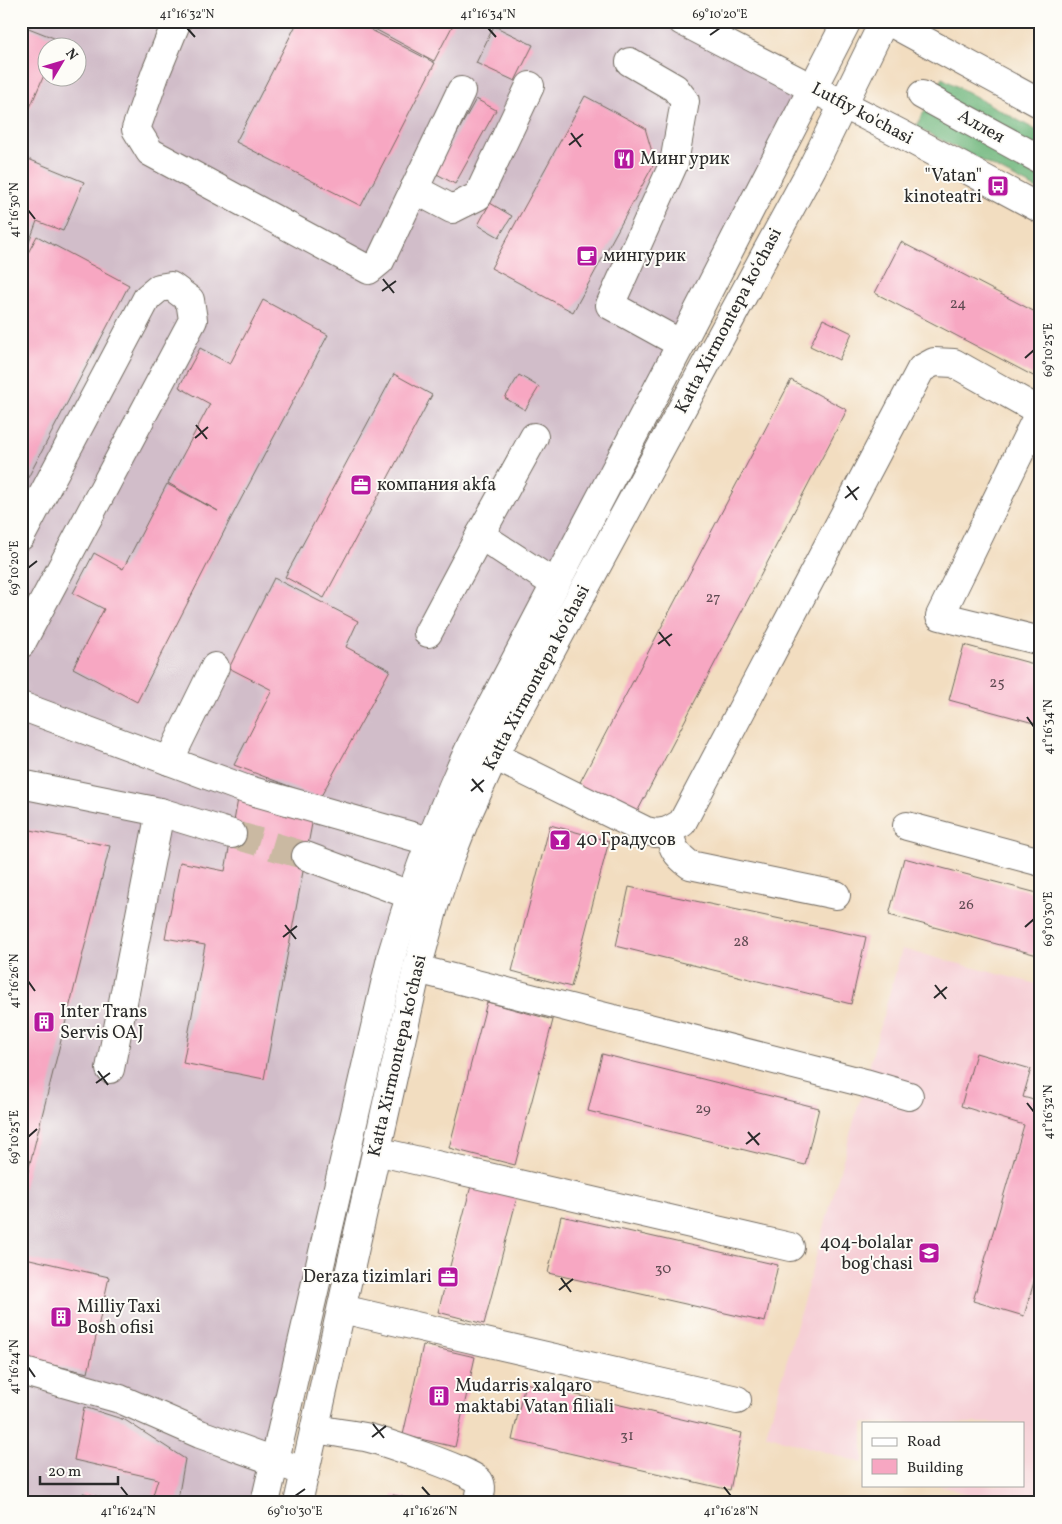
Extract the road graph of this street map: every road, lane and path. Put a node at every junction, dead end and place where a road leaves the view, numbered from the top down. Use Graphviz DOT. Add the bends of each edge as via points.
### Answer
graph roads {
  1 [pos="177,21"];
  2 [pos="682,21"];
  3 [pos="847,21"];
  4 [pos="886,21"];
  5 [pos="630,62"];
  6 [pos="530,86"];
  7 [pos="812,88"];
  8 [pos="462,91"];
  9 [pos="922,95"];
  10 [pos="843,104"];
  11 [pos="1041,104"];
  12 [pos="1041,160"];
  13 [pos="414,189"];
  14 [pos="1041,210"];
  15 [pos="681,344"];
  16 [pos="1040,411"];
  17 [pos="534,437"];
  18 [pos="480,535"];
  19 [pos="21,536"];
  20 [pos="555,584"];
  21 [pos="428,633"];
  22 [pos="1041,641"];
  23 [pos="21,644"];
  24 [pos="215,667"];
  25 [pos="21,706"];
  26 [pos="483,750"];
  27 [pos="169,761"];
  28 [pos="21,784"];
  29 [pos="160,812"];
  30 [pos="907,826"];
  31 [pos="668,831"];
  32 [pos="232,834"];
  33 [pos="429,841"];
  34 [pos="306,856"];
  35 [pos="1041,862"];
  36 [pos="410,895"];
  37 [pos="836,895"];
  38 [pos="435,902"];
  39 [pos="417,969"];
  40 [pos="110,1069"];
  41 [pos="909,1096"];
  42 [pos="376,1151"];
  43 [pos="790,1247"];
  44 [pos="342,1309"];
  45 [pos="21,1371"];
  46 [pos="737,1400"];
  47 [pos="316,1428"];
  48 [pos="275,1461"];
  49 [pos="305,1472"];
  50 [pos="265,1503"];
  51 [pos="298,1503"];
  52 [pos="478,1503"];
  1 -- 13 [label="main road" via="136,129 150,152 368,270 380,261"];
  2 -- 7 [label="main road, Lutfiy ko'chasi"];
  3 -- 7 [label="main road, Katta Xirmontepa koʻchasi"];
  4 -- 10 [label="main road, Katta Xirmontepa koʻchasi"];
  4 -- 11 [label="main road"];
  5 -- 15 [label="main road" via="675,88 685,101 674,163 610,305"];
  6 -- 13 [label="main road" via="478,196 452,209"];
  7 -- 10 [label="main road, Lutfiy ko'chasi"];
  7 -- 15 [label="main road, Katta Xirmontepa koʻchasi"];
  8 -- 13 [label="main road"];
  9 -- 12 [label="main road, Аллея"];
  10 -- 14 [label="main road, Lutfiy ko'chasi"];
  10 -- 26 [label="main road, Katta Xirmontepa koʻchasi" via="812,168"];
  15 -- 20 [label="main road, Katta Xirmontepa koʻchasi"];
  16 -- 22 [label="main road" via="940,616"];
  16 -- 31 [label="main road" via="954,363 934,362 921,369 682,823"];
  17 -- 18 [label="main road"];
  18 -- 20 [label="main road"];
  18 -- 21 [label="main road"];
  19 -- 23 [label="main road" via="147,298 159,288 171,286 190,300 193,320"];
  20 -- 26 [label="main road, Katta Xirmontepa koʻchasi"];
  24 -- 27 [label="main road"];
  25 -- 27 [label="main road"];
  26 -- 31 [label="main road" via="646,831"];
  26 -- 33 [label="main road, Katta Xirmontepa koʻchasi" via="442,809"];
  26 -- 38 [label="main road, Katta Xirmontepa koʻchasi" via="465,820"];
  27 -- 33 [label="main road" via="245,788"];
  28 -- 29 [label="main road"];
  29 -- 32 [label="main road"];
  29 -- 40 [label="main road"];
  30 -- 35 [label="main road"];
  31 -- 37 [label="main road" via="673,849 690,865"];
  33 -- 36 [label="main road, Katta Xirmontepa koʻchasi"];
  34 -- 36 [label="main road"];
  36 -- 38 [label="main road"];
  36 -- 48 [label="main road, Katta Xirmontepa koʻchasi" via="392,954"];
  38 -- 39 [label="main road, Katta Xirmontepa koʻchasi"];
  39 -- 41 [label="main road"];
  39 -- 42 [label="main road, Katta Xirmontepa koʻchasi"];
  42 -- 43 [label="main road"];
  42 -- 44 [label="main road, Katta Xirmontepa koʻchasi"];
  44 -- 46 [label="main road"];
  44 -- 47 [label="main road, Katta Xirmontepa koʻchasi"];
  45 -- 48 [label="main road" via="120,1399 200,1434"];
  47 -- 49 [label="main road, Katta Xirmontepa koʻchasi"];
  47 -- 52 [label="main road" via="366,1438 475,1476 481,1488"];
  48 -- 49 [label="main road"];
  48 -- 50 [label="main road, Katta Xirmontepa koʻchasi"];
  49 -- 51 [label="main road, Katta Xirmontepa koʻchasi"];
}
